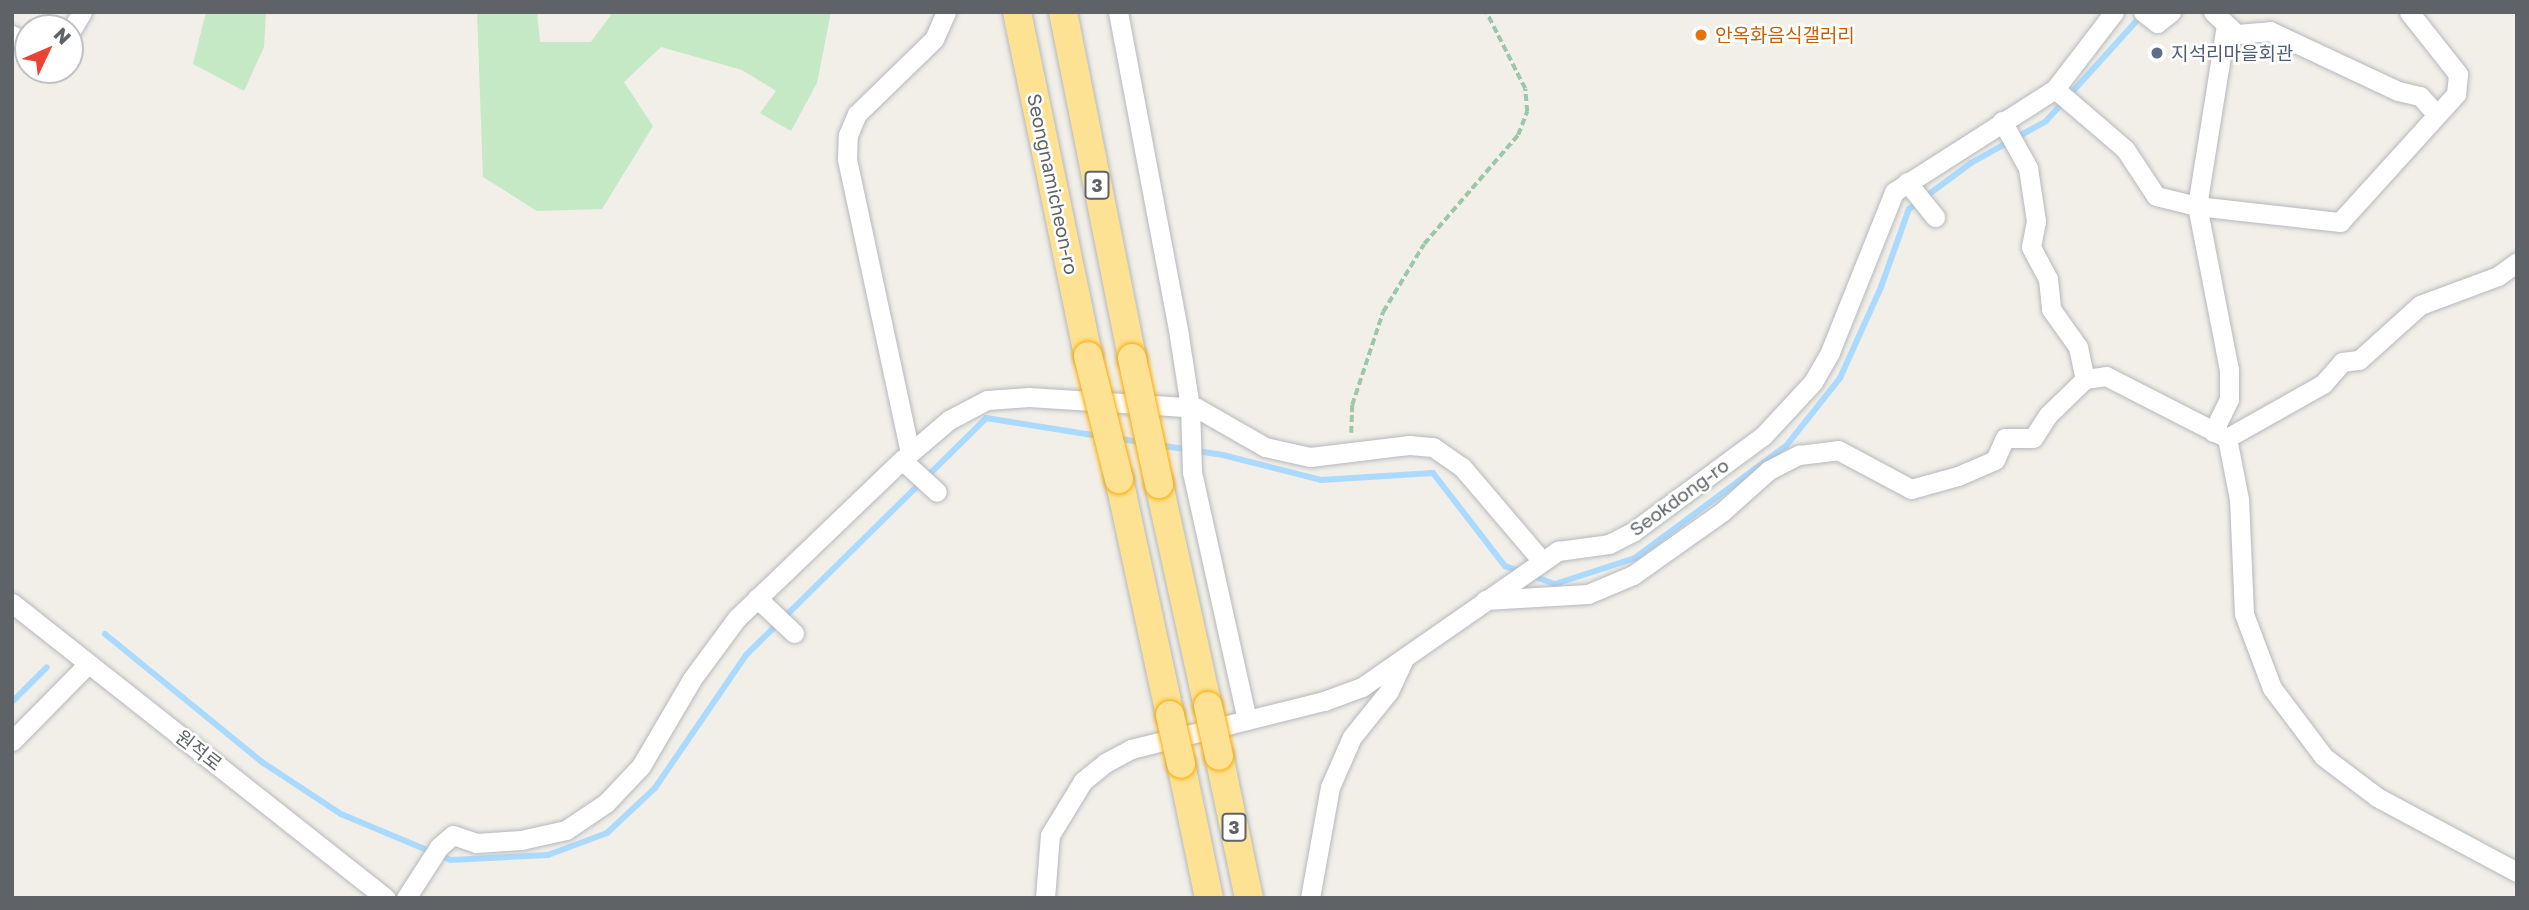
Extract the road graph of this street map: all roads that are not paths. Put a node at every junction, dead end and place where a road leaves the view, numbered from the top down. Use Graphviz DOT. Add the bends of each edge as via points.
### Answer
graph roads {
  1 [pos="946,12"];
  2 [pos="1017,12"];
  3 [pos="1063,12"];
  4 [pos="1118,12"];
  5 [pos="2114,12"];
  6 [pos="2171,12"];
  7 [pos="2409,12"];
  8 [pos="2147,16"];
  9 [pos="2219,19"];
  10 [pos="2064,97"];
  11 [pos="2436,114"];
  12 [pos="2004,125"];
  13 [pos="1911,187"];
  14 [pos="2197,206"];
  15 [pos="1932,213"];
  16 [pos="2517,262"];
  17 [pos="2085,379"];
  18 [pos="1191,414"];
  19 [pos="2220,435"];
  20 [pos="907,460"];
  21 [pos="933,489"];
  22 [pos="1539,563"];
  23 [pos="1484,600"];
  24 [pos="761,601"];
  25 [pos="12,603"];
  26 [pos="791,630"];
  27 [pos="1403,661"];
  28 [pos="88,664"];
  29 [pos="1247,720"];
  30 [pos="12,741"];
  31 [pos="2517,872"];
  32 [pos="386,898"];
  33 [pos="406,898"];
  34 [pos="1045,898"];
  35 [pos="1209,898"];
  36 [pos="1250,898"];
  37 [pos="1310,898"];
  1 -- 20 [label="street" via="934,39 858,114 848,135 847,159"];
  2 -- 35 [label="highway, Seongnamicheon-ro / 3, bridge"];
  3 -- 36 [label="highway, 3, bridge" via="1132,358"];
  4 -- 18 [label="street"];
  5 -- 10 [label="street, Seokdong-ro"];
  6 -- 8 [label="street" via="2157,23"];
  7 -- 11 [label="street" via="2458,74 2456,94"];
  9 -- 11 [label="street" via="2237,34 2270,31 2398,92 2420,96"];
  9 -- 14 [label="street"];
  10 -- 12 [label="street, Seokdong-ro"];
  10 -- 14 [label="street" via="2125,149 2156,196"];
  11 -- 14 [label="street" via="2340,222"];
  12 -- 13 [label="street, Seokdong-ro"];
  12 -- 17 [label="street" via="2028,169 2035,207 2031,247 2048,279 2051,309 2078,347"];
  13 -- 15 [label="street"];
  13 -- 22 [label="street, Seokdong-ro" via="1894,192 1885,207 1851,307 1830,352 1813,382 1786,412 1762,436 1634,531 1609,544 1558,551"];
  14 -- 19 [label="street" via="2229,370 2229,399"];
  16 -- 19 [label="street" via="2498,276 2420,305 2359,360 2342,362 2323,384"];
  17 -- 19 [label="street" via="2106,376"];
  17 -- 23 [label="street" via="2048,415 2033,438 2005,438 1995,460 1958,476 1911,489 1838,450 1799,455 1769,470 1722,512 1633,575 1588,594"];
  18 -- 20 [label="street" via="1029,397 987,400 949,420"];
  18 -- 22 [label="street" via="1265,447 1310,457 1409,445 1433,447 1452,457"];
  18 -- 29 [label="street" via="1192,472"];
  19 -- 31 [label="street" via="2239,499 2244,614 2272,688 2324,757 2377,797"];
  20 -- 21 [label="street"];
  20 -- 24 [label="street"];
  22 -- 23 [label="street, Seokdong-ro"];
  23 -- 27 [label="street, Seokdong-ro"];
  24 -- 26 [label="street"];
  24 -- 33 [label="street" via="737,618 692,679 641,766 606,803 566,830 476,843 453,835 439,847"];
  25 -- 28 [label="street, 원적로"];
  27 -- 29 [label="street, Seokdong-ro" via="1349,691"];
  27 -- 37 [label="street" via="1389,691 1352,737 1330,787"];
  28 -- 30 [label="street"];
  28 -- 32 [label="street, 원적로"];
  29 -- 34 [label="street, Seokdong-ro" via="1131,749 1083,781 1051,835"];
}
